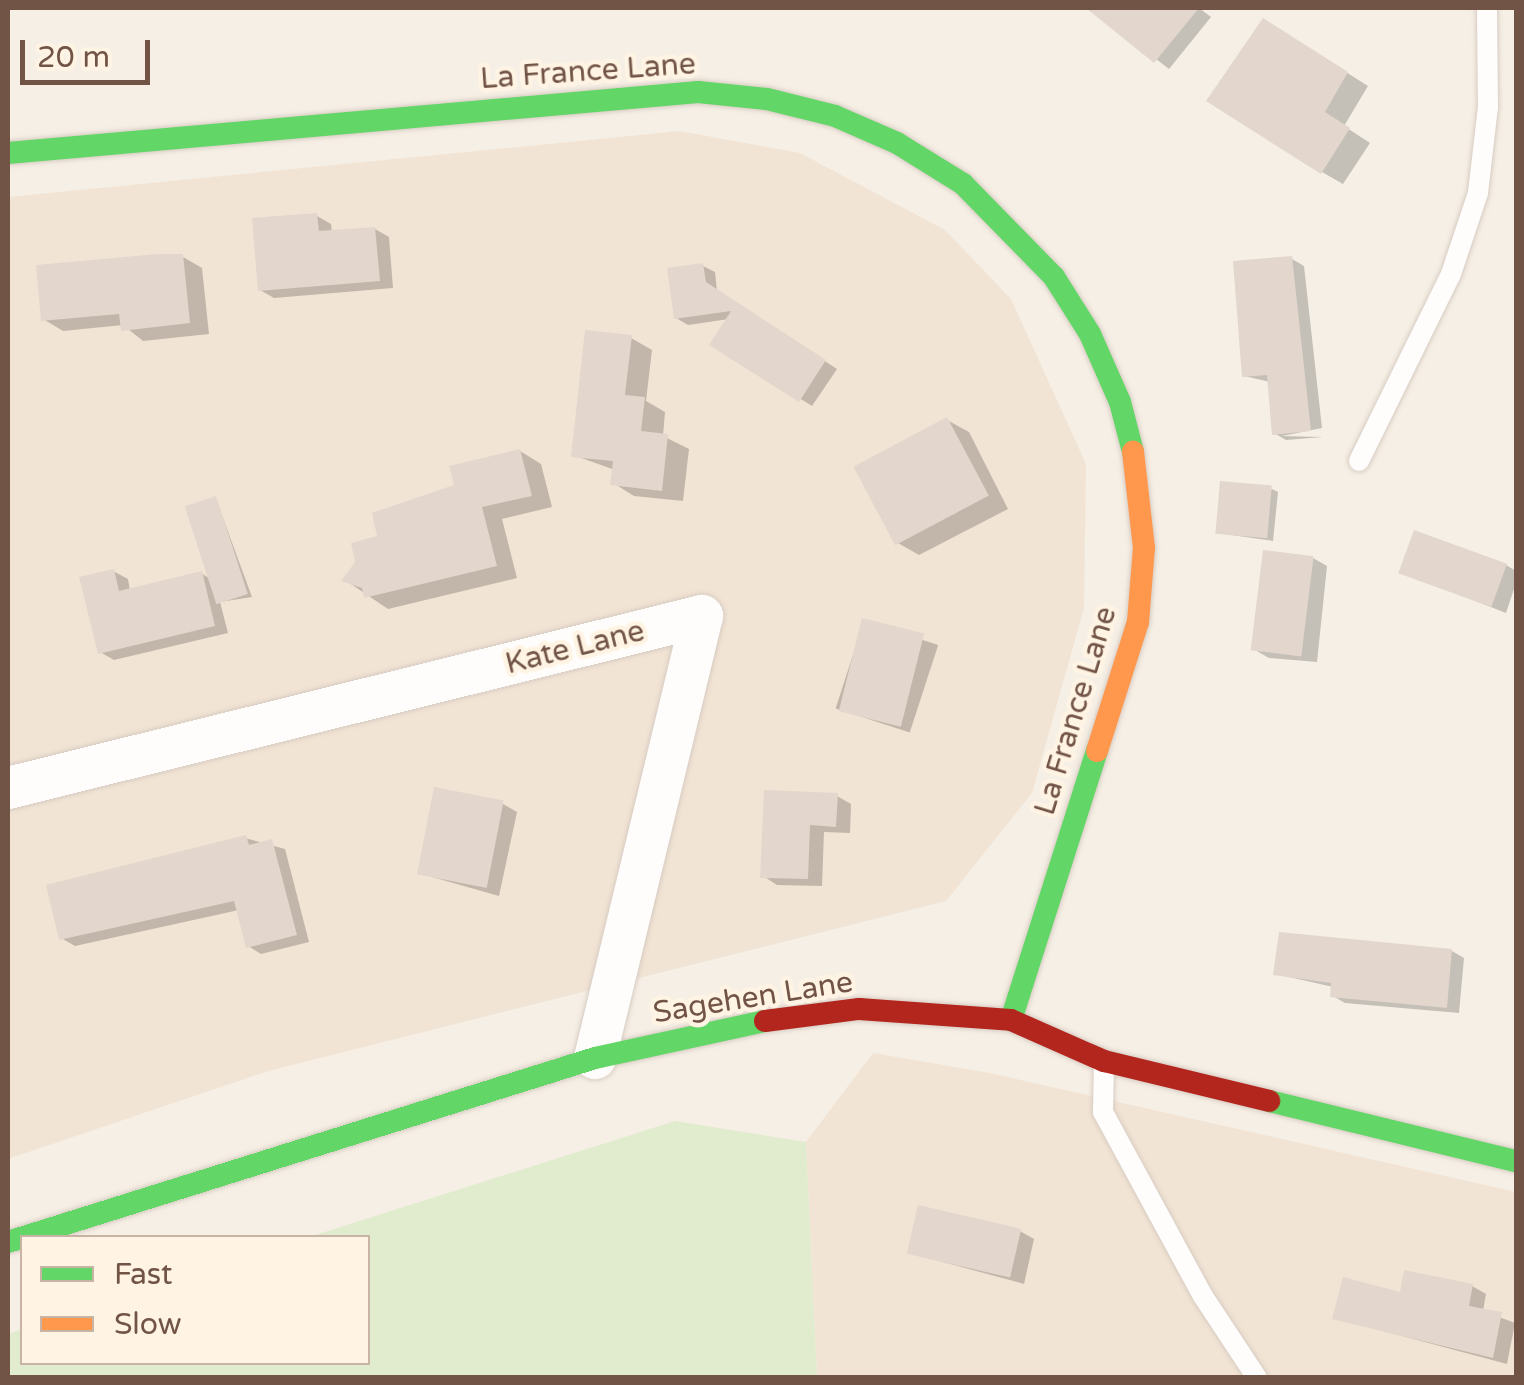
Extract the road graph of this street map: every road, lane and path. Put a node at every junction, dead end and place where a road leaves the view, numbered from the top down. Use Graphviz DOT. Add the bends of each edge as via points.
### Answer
graph roads {
  1 [pos="1487,8"];
  2 [pos="8,153"];
  3 [pos="1360,461"];
  4 [pos="8,788"];
  5 [pos="1011,1020"];
  6 [pos="595,1058"];
  7 [pos="1104,1061"];
  8 [pos="1516,1161"];
  9 [pos="30,1235"];
  10 [pos="1257,1378"];
  1 -- 3 [label="lane" via="1488,107 1478,193 1451,274"];
  2 -- 5 [label="street, La France Lane" via="698,92 768,99 835,116 897,143 963,184 1054,277 1090,334 1120,402 1138,473 1144,548 1138,622"];
  4 -- 6 [label="street, Kate Lane" via="702,616"];
  5 -- 6 [label="street, Sagehen Lane" via="858,1009 738,1026"];
  5 -- 7 [label="street, Sagehen Lane"];
  6 -- 9 [label="street, Sagehen Lane"];
  7 -- 8 [label="street, Sagehen Lane"];
  7 -- 10 [label="lane" via="1103,1112 1203,1296"];
}
